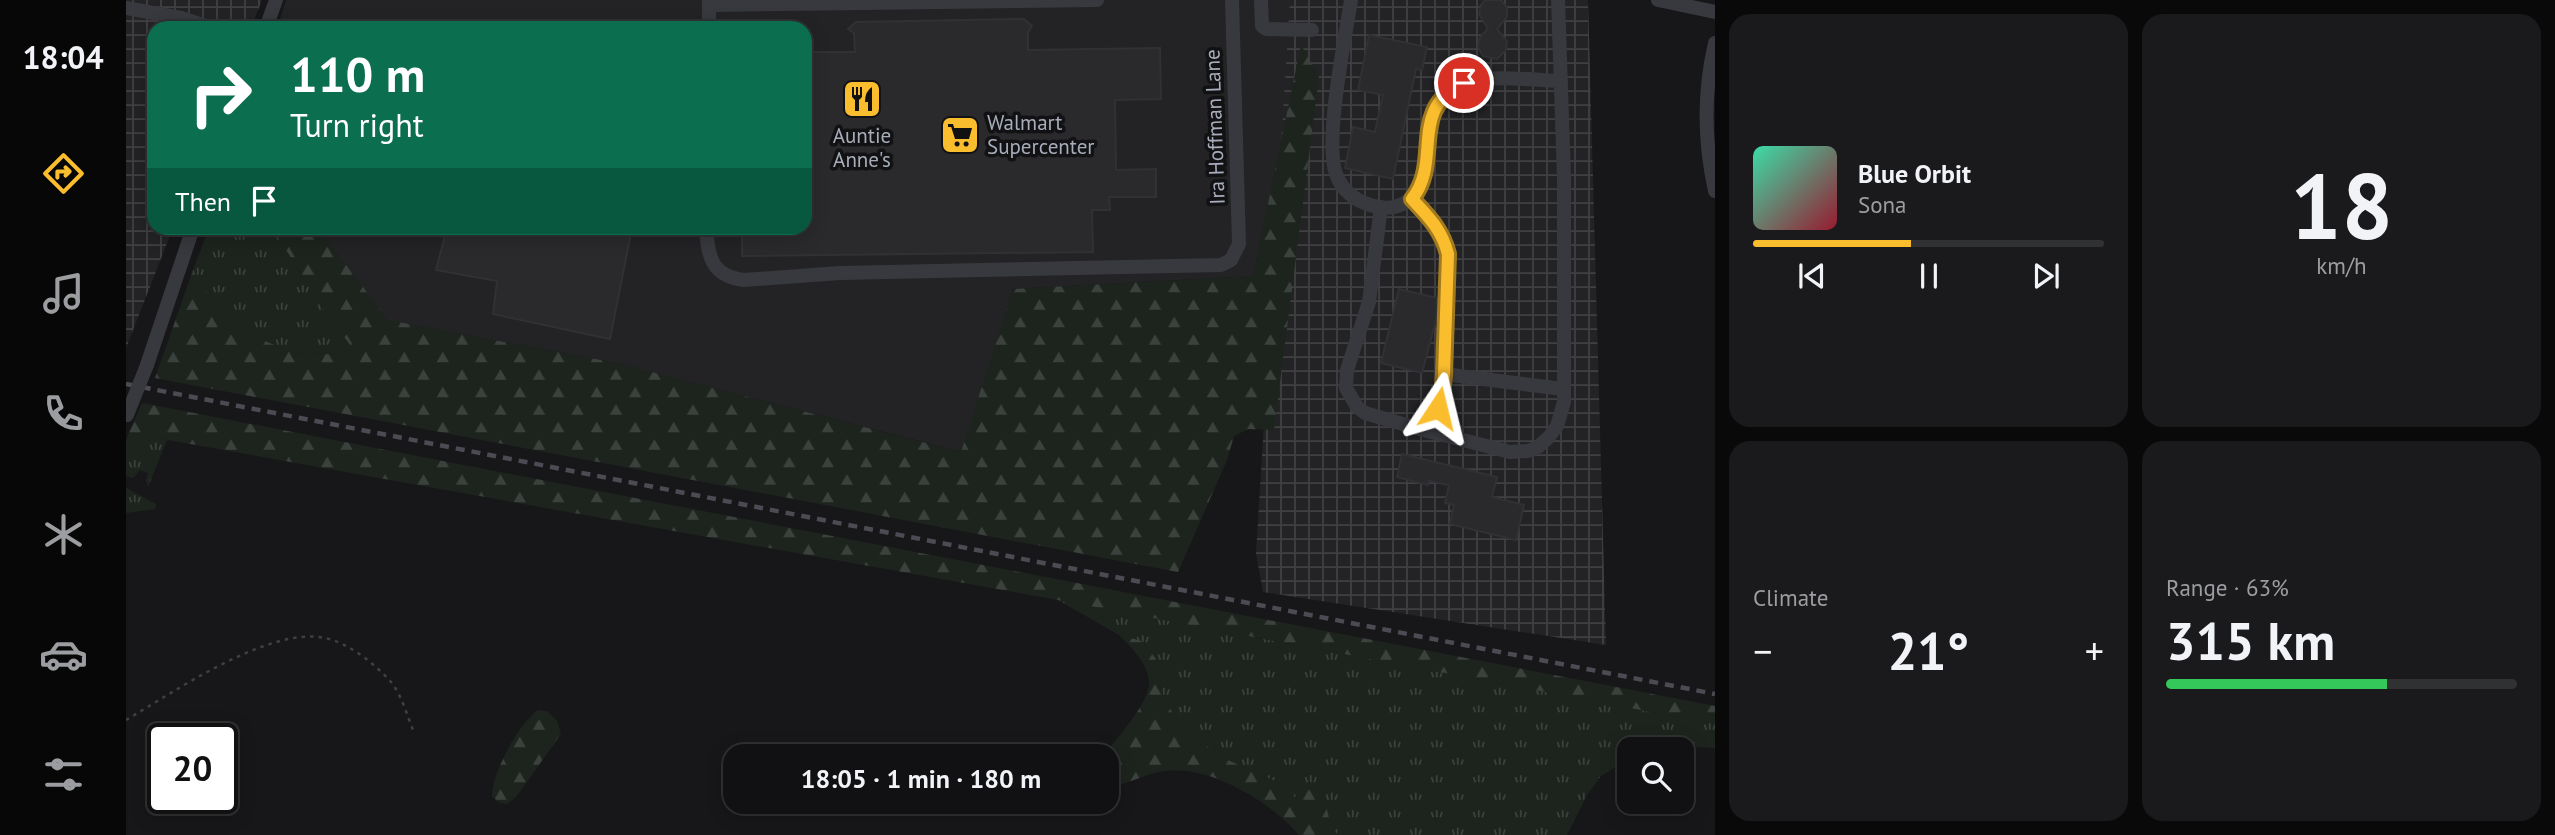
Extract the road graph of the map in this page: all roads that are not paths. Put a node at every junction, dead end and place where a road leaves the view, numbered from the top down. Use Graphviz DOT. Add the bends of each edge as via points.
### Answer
graph roads {
  1 [pos="276,0"];
  2 [pos="1097,0"];
  3 [pos="1232,0"];
  4 [pos="1261,0"];
  5 [pos="1351,0"];
  6 [pos="1558,0"];
  7 [pos="1658,0"];
  8 [pos="879,1"];
  9 [pos="709,3"];
  10 [pos="126,8"];
  11 [pos="1715,12"];
  12 [pos="190,21"];
  13 [pos="268,21"];
  14 [pos="709,21"];
  15 [pos="1312,30"];
  16 [pos="1715,44"];
  17 [pos="1561,81"];
  18 [pos="1710,132"];
  19 [pos="1715,191"];
  20 [pos="1412,199"];
  21 [pos="1381,207"];
  22 [pos="192,235"];
  23 [pos="706,235"];
  24 [pos="1444,374"];
  25 [pos="1563,389"];
  26 [pos="126,416"];
  27 [pos="1416,428"];
  1 -- 13 [label="street"];
  2 -- 8 [label="street"];
  3 -- 23 [label="street, Ira Hoffman Lane" via="1240,244 1231,260 1221,265 840,273 744,280 716,268"];
  4 -- 15 [label="street" via="1266,29"];
  5 -- 21 [label="street" via="1339,83 1334,167 1345,190"];
  6 -- 17 [label="street"];
  7 -- 11 [label="street"];
  8 -- 9 [label="street"];
  9 -- 14 [label="street"];
  10 -- 12 [label="street"];
  16 -- 18 [label="street" via="1708,75"];
  17 -- 20 [label="street" via="1482,80 1452,88 1433,111 1424,178"];
  17 -- 25 [label="street"];
  18 -- 19 [label="street"];
  20 -- 21 [label="street"];
  20 -- 24 [label="street" via="1438,228 1448,254"];
  21 -- 27 [label="street" via="1368,302 1346,388 1365,412"];
  22 -- 26 [label="street, bridge"];
  24 -- 25 [label="street"];
  24 -- 27 [label="street" via="1438,408"];
  25 -- 27 [label="street" via="1557,426 1528,451 1510,452"];
}
